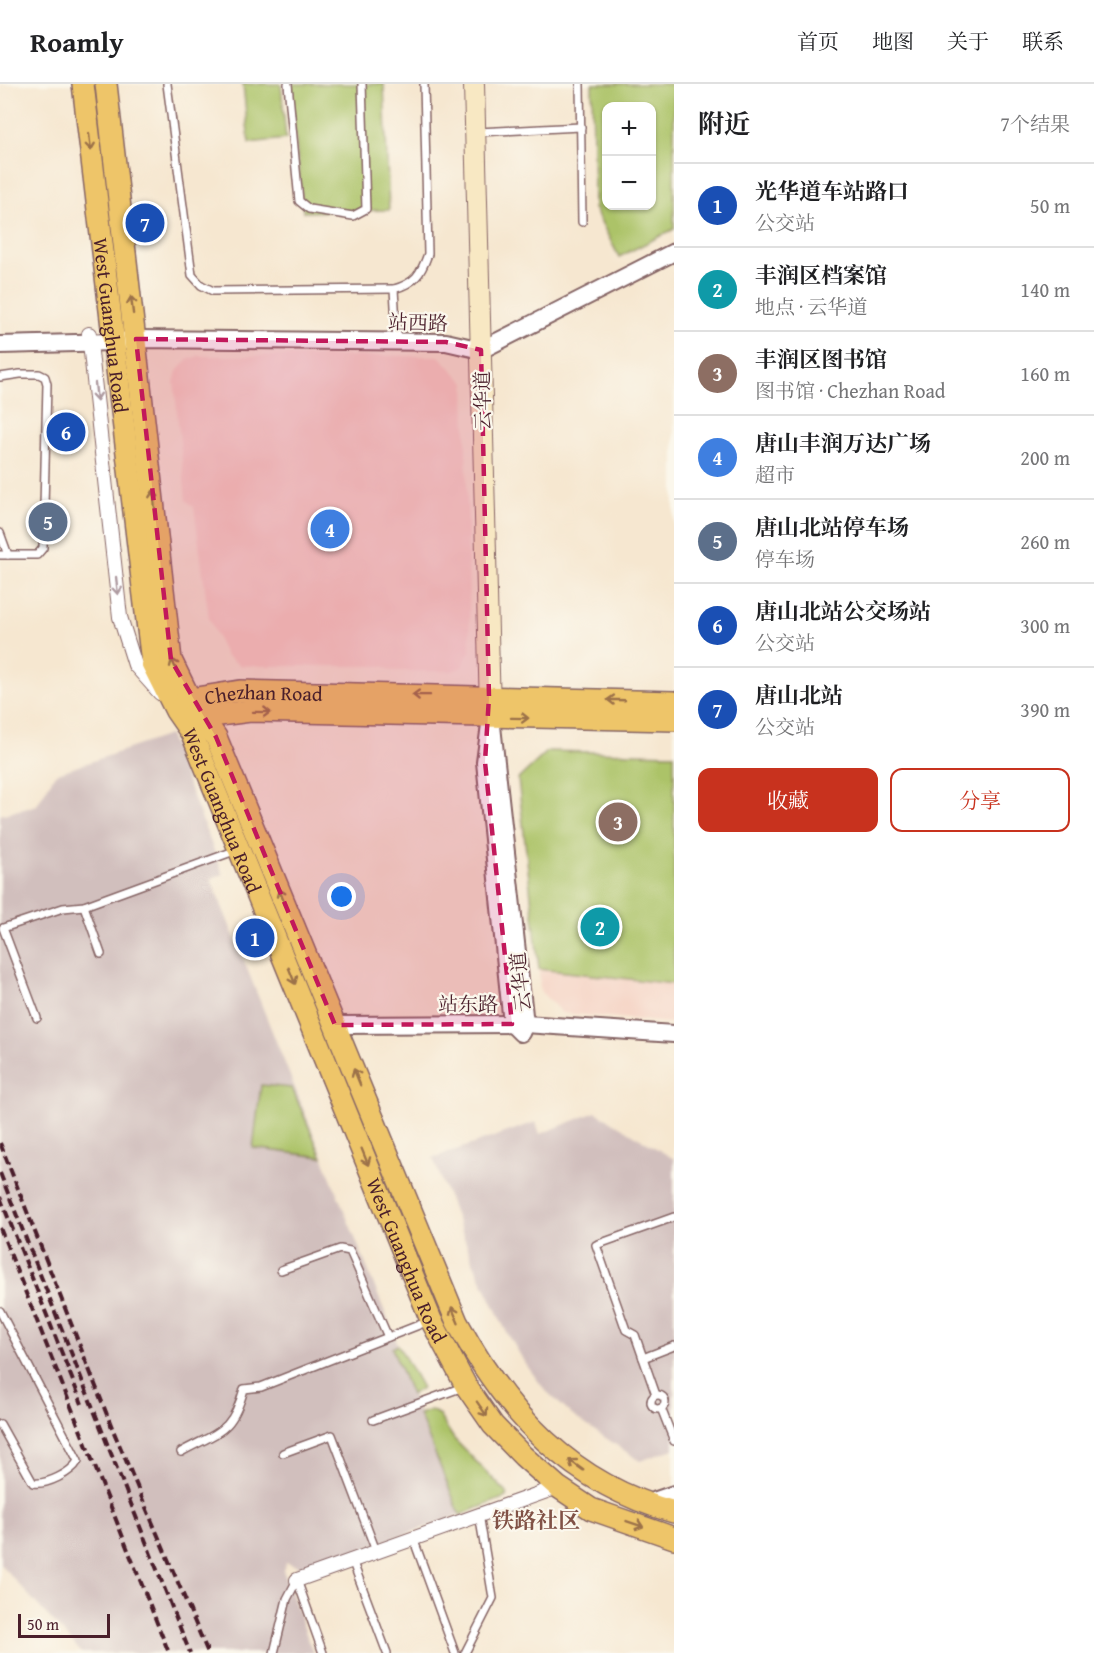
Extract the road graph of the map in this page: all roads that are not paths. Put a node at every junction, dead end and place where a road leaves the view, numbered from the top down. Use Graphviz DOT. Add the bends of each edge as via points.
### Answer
graph roads {
  1 [pos="83,84"];
  2 [pos="106,84"];
  3 [pos="167,84"];
  4 [pos="288,84"];
  5 [pos="362,84"];
  6 [pos="424,84"];
  7 [pos="474,84"];
  8 [pos="580,84"];
  9 [pos="581,127"];
  10 [pos="475,132"];
  11 [pos="582,222"];
  12 [pos="674,252"];
  13 [pos="394,289"];
  14 [pos="0,334"];
  15 [pos="114,338"];
  16 [pos="90,339"];
  17 [pos="136,339"];
  18 [pos="396,341"];
  19 [pos="0,345"];
  20 [pos="481,350"];
  21 [pos="0,377"];
  22 [pos="0,534"];
  23 [pos="4,555"];
  24 [pos="674,702"];
  25 [pos="183,705"];
  26 [pos="490,707"];
  27 [pos="204,717"];
  28 [pos="674,720"];
  29 [pos="239,849"];
  30 [pos="84,906"];
  31 [pos="101,954"];
  32 [pos="37,1018"];
  33 [pos="519,1027"];
  34 [pos="674,1034"];
  35 [pos="340,1037"];
  36 [pos="674,1045"];
  37 [pos="329,1068"];
  38 [pos="674,1218"];
  39 [pos="281,1270"];
  40 [pos="0,1311"];
  41 [pos="431,1320"];
  42 [pos="388,1337"];
  43 [pos="674,1346"];
  44 [pos="643,1358"];
  45 [pos="466,1386"];
  46 [pos="373,1420"];
  47 [pos="0,1424"];
  48 [pos="674,1441"];
  49 [pos="182,1452"];
  50 [pos="283,1453"];
  51 [pos="558,1487"];
  52 [pos="674,1494"];
  53 [pos="645,1504"];
  54 [pos="674,1512"];
  55 [pos="479,1514"];
  56 [pos="413,1538"];
  57 [pos="674,1538"];
  58 [pos="376,1551"];
  59 [pos="352,1560"];
  60 [pos="297,1580"];
  61 [pos="274,1653"];
  62 [pos="323,1653"];
  63 [pos="387,1653"];
  64 [pos="455,1653"];
  65 [pos="465,1653"];
  1 -- 15 [label="main road, West Guanghua Road, one-way"];
  17 -- 2 [label="main road, West Guanghua Road, one-way"];
  3 -- 13 [label="lane" via="192,275 201,285 213,291"];
  4 -- 5 [label="lane" via="298,201 309,209 353,216 366,209"];
  6 -- 13 [label="lane" via="428,254 422,273 409,285"];
  7 -- 10 [label="main road, 云华道"];
  8 -- 9 [label="lane"];
  9 -- 10 [label="lane"];
  9 -- 11 [label="lane"];
  10 -- 20 [label="main road, 云华道"];
  12 -- 20 [label="street"];
  13 -- 18 [label="lane"];
  14 -- 16 [label="street, 站西路"];
  15 -- 16 [label="street, 站西路"];
  15 -- 17 [label="street, 站西路"];
  15 -- 25 [label="main road, West Guanghua Road" via="152,663"];
  16 -- 19 [label="street, 站西路"];
  16 -- 25 [label="street, one-way" via="123,630 135,665"];
  17 -- 18 [label="street, 站西路"];
  25 -- 17 [label="main road, West Guanghua Road, one-way" via="171,660"];
  18 -- 20 [label="street, 站西路" via="446,342"];
  20 -- 26 [label="main road, 云华道"];
  21 -- 23 [label="lane" via="39,374 47,384 44,548 37,555"];
  22 -- 23 [label="lane"];
  24 -- 26 [label="main road, Chezhan Road, one-way"];
  26 -- 25 [label="main road, Chezhan Road, one-way" via="240,691"];
  25 -- 27 [label="main road, West Guanghua Road"];
  25 -- 29 [label="main road, West Guanghua Road"];
  27 -- 26 [label="main road, Chezhan Road, one-way" via="250,711"];
  26 -- 28 [label="main road, Chezhan Road, one-way"];
  26 -- 33 [label="street, 云华道"];
  35 -- 27 [label="main road, West Guanghua Road, one-way" via="221,748"];
  29 -- 30 [label="lane"];
  29 -- 37 [label="main road, West Guanghua Road, one-way"];
  30 -- 31 [label="lane"];
  30 -- 32 [label="lane" via="63,908 3,928"];
  33 -- 34 [label="street, 站东路"];
  33 -- 35 [label="street, 站东路"];
  33 -- 36 [label="street, 站东路"];
  35 -- 37 [label="main road"];
  53 -- 35 [label="main road, West Guanghua Road, one-way" via="613,1490 538,1436 506,1401 479,1362 457,1322"];
  37 -- 41 [label="main road, West Guanghua Road, one-way"];
  38 -- 44 [label="lane" via="596,1245 626,1330 634,1335"];
  39 -- 42 [label="lane" via="340,1249 350,1251"];
  40 -- 47 [label="lane" via="78,1461 74,1469 40,1484 33,1483"];
  41 -- 42 [label="lane"];
  41 -- 45 [label="main road, West Guanghua Road"];
  42 -- 49 [label="lane" via="261,1387 244,1389 230,1424"];
  43 -- 44 [label="lane"];
  44 -- 48 [label="lane" via="656,1395 665,1401 661,1408"];
  45 -- 46 [label="lane"];
  45 -- 51 [label="main road, West Guanghua Road, one-way" via="493,1425"];
  50 -- 58 [label="lane" via="332,1435"];
  51 -- 55 [label="street"];
  51 -- 57 [label="main road, West Guanghua Road, one-way" via="591,1509"];
  52 -- 53 [label="street"];
  53 -- 54 [label="main road, West Guanghua Road"];
  55 -- 56 [label="street"];
  55 -- 65 [label="lane" via="493,1598"];
  56 -- 58 [label="street"];
  56 -- 64 [label="lane"];
  58 -- 59 [label="street"];
  59 -- 60 [label="street"];
  59 -- 63 [label="lane"];
  60 -- 61 [label="lane"];
  60 -- 62 [label="lane"];
}
